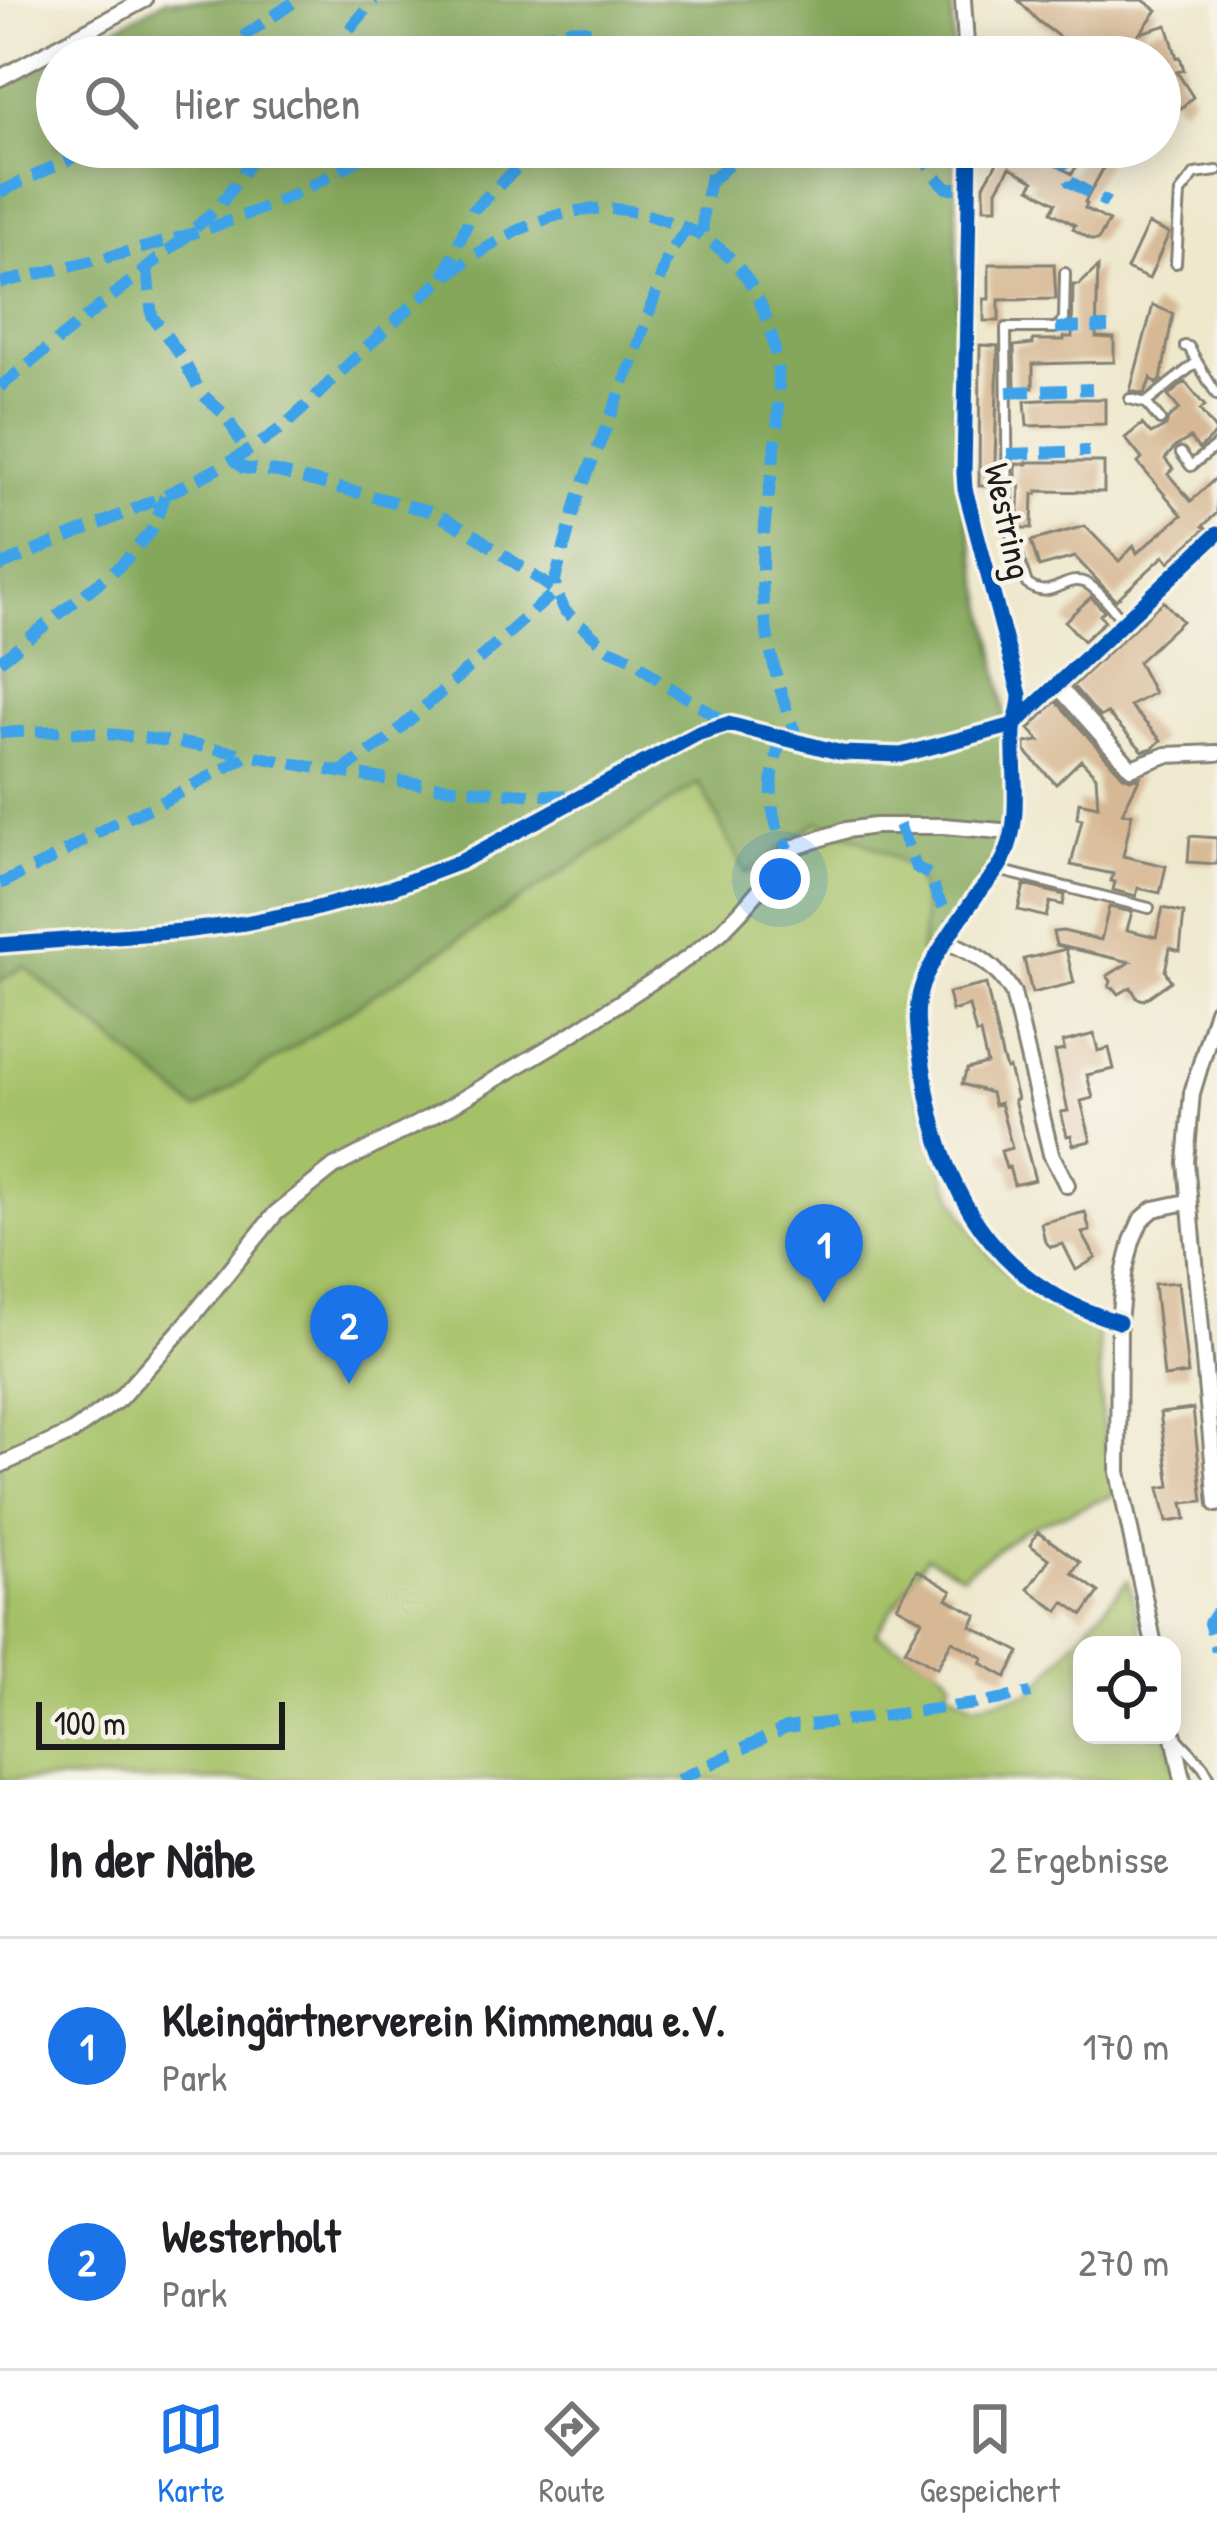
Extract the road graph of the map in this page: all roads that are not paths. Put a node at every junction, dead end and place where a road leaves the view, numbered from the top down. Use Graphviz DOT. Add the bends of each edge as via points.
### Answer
graph roads {
  1 [pos="144,0"];
  2 [pos="963,0"];
  3 [pos="78,36"];
  4 [pos="966,36"];
  5 [pos="36,58"];
  6 [pos="0,78"];
  7 [pos="970,168"];
  8 [pos="1217,170"];
  9 [pos="1176,263"];
  10 [pos="1065,273"];
  11 [pos="1185,346"];
  12 [pos="1197,362"];
  13 [pos="1217,395"];
  14 [pos="1130,398"];
  15 [pos="1146,404"];
  16 [pos="1160,420"];
  17 [pos="1217,445"];
  18 [pos="1181,453"];
  19 [pos="1217,534"];
  20 [pos="1124,622"];
  21 [pos="1058,685"];
  22 [pos="1014,725"];
  23 [pos="1217,753"];
  24 [pos="1012,832"];
  25 [pos="997,870"];
  26 [pos="1149,908"];
  27 [pos="948,942"];
  28 [pos="0,945"];
  29 [pos="1217,1010"];
  30 [pos="1067,1184"];
  31 [pos="1187,1202"];
  32 [pos="1120,1322"];
  33 [pos="0,1465"];
  34 [pos="1217,1504"];
  35 [pos="1152,1636"];
  36 [pos="1181,1740"];
  37 [pos="1176,1744"];
  38 [pos="1184,1780"];
  39 [pos="1211,1780"];
  1 -- 3 [label="street"];
  2 -- 4 [label="street"];
  5 -- 6 [label="street"];
  7 -- 22 [label="street, Westring" via="965,489 1020,695"];
  8 -- 9 [label="lane" via="1195,174 1180,193"];
  10 -- 20 [label="lane" via="1064,320 1056,328 1006,328 1008,526 1035,591 1088,584"];
  11 -- 12 [label="lane"];
  12 -- 13 [label="lane"];
  12 -- 15 [label="lane"];
  14 -- 15 [label="lane"];
  15 -- 16 [label="lane"];
  17 -- 18 [label="lane" via="1191,466"];
  19 -- 20 [label="street"];
  20 -- 21 [label="street"];
  21 -- 22 [label="street"];
  21 -- 23 [label="street" via="1131,768 1166,754"];
  22 -- 24 [label="street, Westring"];
  22 -- 28 [label="street" via="901,755 857,755 728,724 460,862 388,890 182,931"];
  24 -- 25 [label="street, Westring"];
  24 -- 33 [label="street" via="874,826 789,849 721,932 688,958 303,1190 119,1399 71,1433"];
  25 -- 26 [label="lane"];
  25 -- 27 [label="street, Westring"];
  27 -- 30 [label="street" via="990,964 1013,993 1051,1154"];
  27 -- 32 [label="street, Westring" via="918,1008 925,1077 948,1165 1009,1262 1053,1294"];
  29 -- 31 [label="street" via="1189,1112"];
  31 -- 32 [label="street" via="1141,1220"];
  31 -- 34 [label="street"];
  32 -- 35 [label="street" via="1118,1472"];
  36 -- 39 [label="lane"];
  37 -- 38 [label="street"];
}
